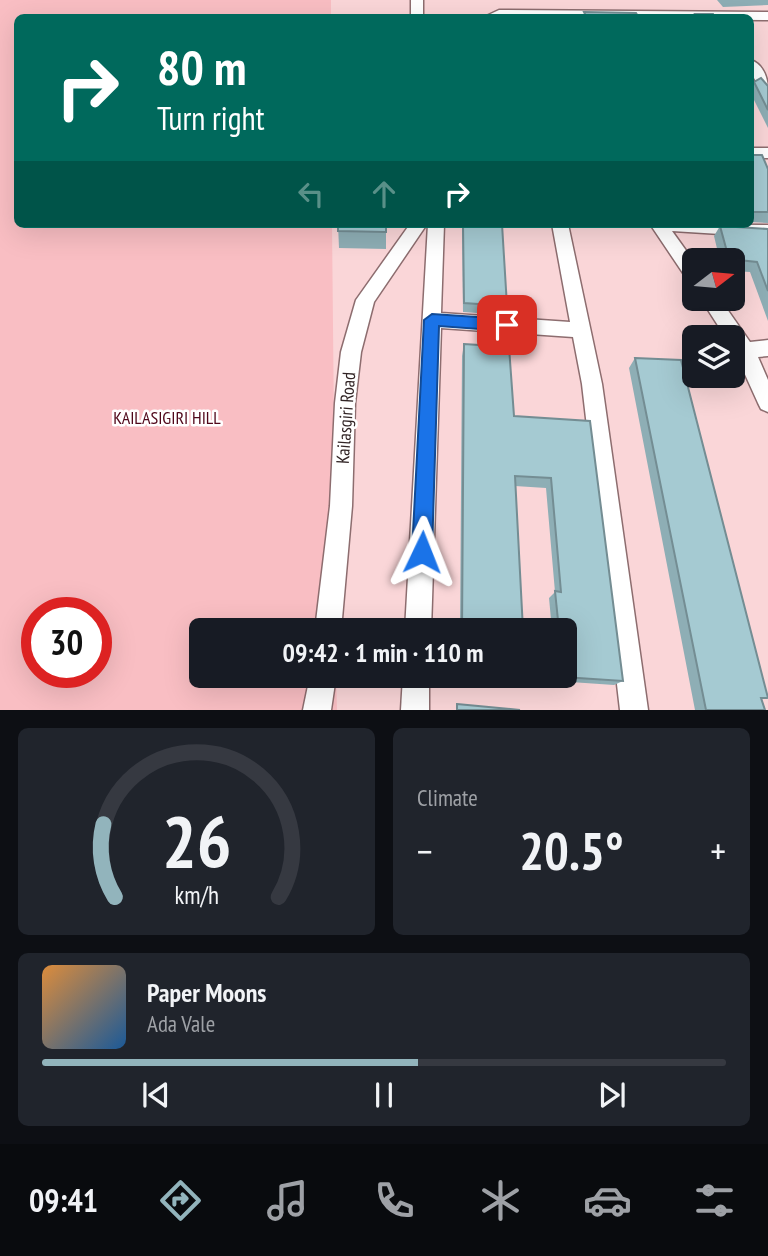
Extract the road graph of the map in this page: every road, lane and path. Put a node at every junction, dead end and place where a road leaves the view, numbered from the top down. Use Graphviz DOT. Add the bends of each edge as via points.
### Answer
graph roads {
  1 [pos="504,0"];
  2 [pos="516,14"];
  3 [pos="754,70"];
  4 [pos="768,87"];
  5 [pos="416,228"];
  6 [pos="436,228"];
  7 [pos="560,228"];
  8 [pos="660,228"];
  9 [pos="713,228"];
  10 [pos="768,231"];
  11 [pos="682,259"];
  12 [pos="719,312"];
  13 [pos="432,320"];
  14 [pos="581,330"];
  15 [pos="768,348"];
  16 [pos="746,350"];
  17 [pos="768,403"];
  18 [pos="329,618"];
  19 [pos="419,618"];
  20 [pos="321,688"];
  21 [pos="416,688"];
  22 [pos="317,710"];
  23 [pos="415,710"];
  24 [pos="634,710"];
  1 -- 2 [label="street"];
  3 -- 4 [label="street"];
  5 -- 18 [label="street, Kailasgiri Road" via="365,300 351,352"];
  6 -- 13 [label="street"];
  7 -- 14 [label="street"];
  8 -- 11 [label="street"];
  9 -- 10 [label="street"];
  12 -- 16 [label="street"];
  13 -- 14 [label="street"];
  13 -- 19 [label="street"];
  14 -- 24 [label="street"];
  15 -- 16 [label="street"];
  16 -- 17 [label="street"];
  20 -- 22 [label="street"];
  21 -- 23 [label="street"];
}
